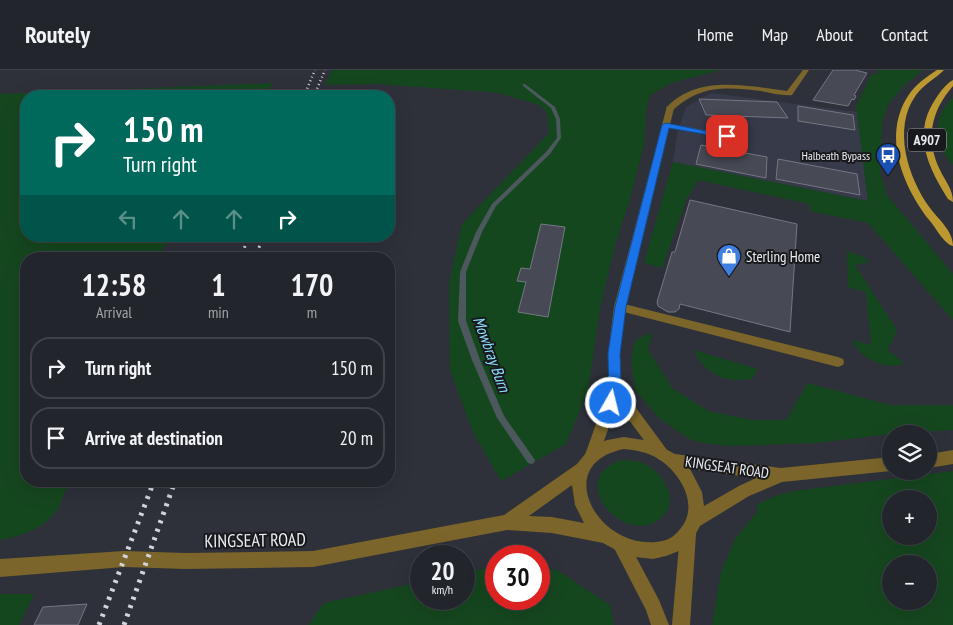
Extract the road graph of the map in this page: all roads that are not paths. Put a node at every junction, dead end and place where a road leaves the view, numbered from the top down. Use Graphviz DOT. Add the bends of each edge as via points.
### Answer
graph roads {
  1 [pos="806,70"];
  2 [pos="941,70"];
  3 [pos="953,82"];
  4 [pos="666,125"];
  5 [pos="727,136"];
  6 [pos="953,200"];
  7 [pos="953,243"];
  8 [pos="620,307"];
  9 [pos="838,362"];
  10 [pos="615,390"];
  11 [pos="592,455"];
  12 [pos="668,457"];
  13 [pos="953,458"];
  14 [pos="937,460"];
  15 [pos="882,465"];
  16 [pos="583,468"];
  17 [pos="781,474"];
  18 [pos="507,522"];
  19 [pos="692,527"];
  20 [pos="604,535"];
  21 [pos="621,546"];
  22 [pos="0,568"];
  23 [pos="660,625"];
  24 [pos="681,625"];
  1 -- 4 [label="street" via="790,93 715,86 693,91 670,108"];
  2 -- 7 [label="main road, A907" via="912,94 901,119 899,139 919,198"];
  3 -- 6 [label="main road, A907" via="940,94 929,116 926,131 935,170"];
  4 -- 5 [label="street"];
  4 -- 8 [label="street"];
  8 -- 9 [label="street"];
  8 -- 10 [label="street" via="614,354"];
  10 -- 11 [label="street"];
  10 -- 12 [label="street"];
  11 -- 12 [label="street, KINGSEAT ROAD" via="607,446 624,443 641,444"];
  11 -- 16 [label="street, KINGSEAT ROAD"];
  12 -- 17 [label="street, KINGSEAT ROAD"];
  12 -- 19 [label="street, KINGSEAT ROAD" via="685,473 693,488 697,505"];
  13 -- 14 [label="street"];
  15 -- 17 [label="street, KINGSEAT ROAD"];
  16 -- 18 [label="street, KINGSEAT ROAD"];
  16 -- 20 [label="street, KINGSEAT ROAD" via="579,485 582,503 590,520"];
  17 -- 19 [label="street, KINGSEAT ROAD" via="744,491"];
  18 -- 20 [label="street, KINGSEAT ROAD" via="552,525"];
  18 -- 22 [label="street, KINGSEAT ROAD" via="313,559 124,560"];
  19 -- 21 [label="street, KINGSEAT ROAD" via="676,545 660,551"];
  19 -- 24 [label="street"];
  20 -- 21 [label="street, KINGSEAT ROAD"];
  21 -- 23 [label="street"];
}
